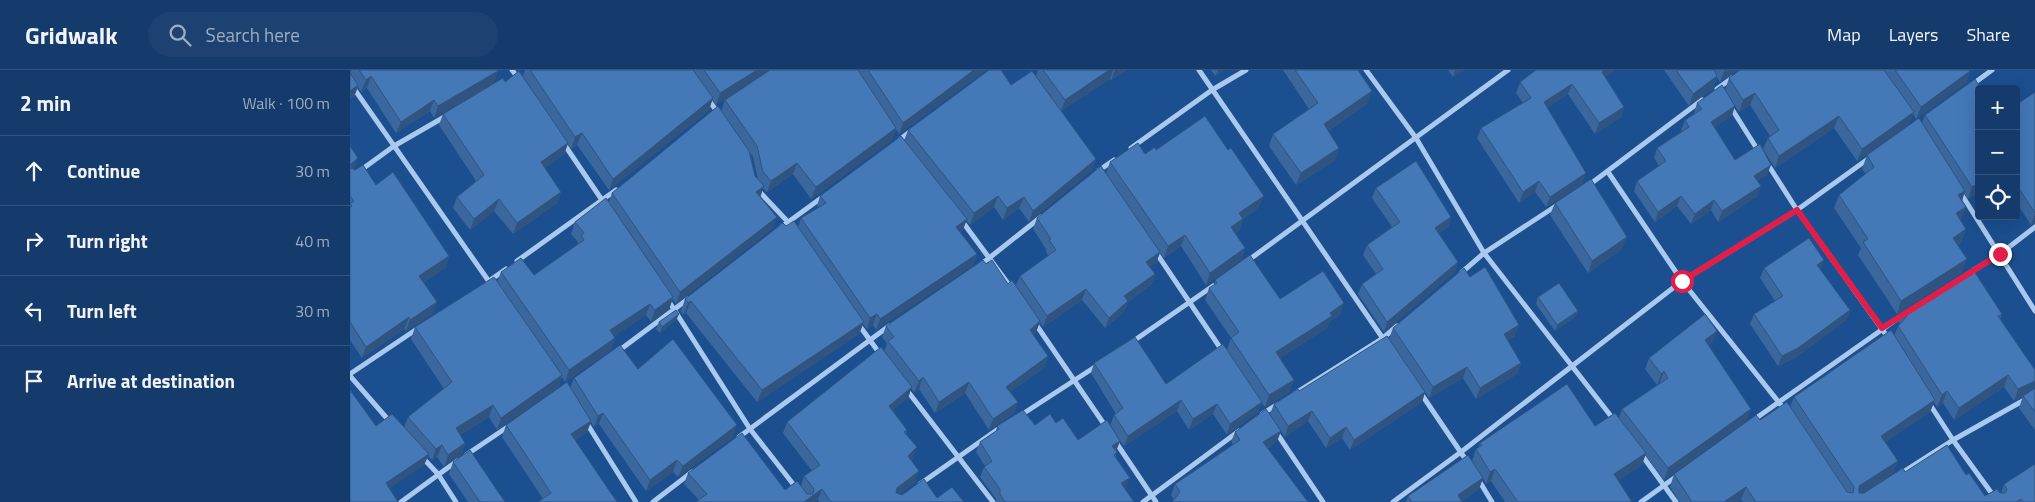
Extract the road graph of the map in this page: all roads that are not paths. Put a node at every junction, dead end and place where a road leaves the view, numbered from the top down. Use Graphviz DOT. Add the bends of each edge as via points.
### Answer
graph roads {
  1 [pos="512,70"];
  2 [pos="524,70"];
  3 [pos="1199,70"];
  4 [pos="1246,70"];
  5 [pos="1366,70"];
  6 [pos="1508,70"];
  7 [pos="1992,70"];
  8 [pos="1738,74"];
  9 [pos="516,76"];
  10 [pos="508,80"];
  11 [pos="1714,82"];
  12 [pos="350,83"];
  13 [pos="522,83"];
  14 [pos="1970,87"];
  15 [pos="1718,88"];
  16 [pos="701,90"];
  17 [pos="1212,90"];
  18 [pos="1724,96"];
  19 [pos="1729,104"];
  20 [pos="724,105"];
  21 [pos="716,110"];
  22 [pos="451,113"];
  23 [pos="709,116"];
  24 [pos="722,118"];
  25 [pos="914,129"];
  26 [pos="893,133"];
  27 [pos="560,138"];
  28 [pos="1416,138"];
  29 [pos="898,141"];
  30 [pos="394,146"];
  31 [pos="890,146"];
  32 [pos="904,148"];
  33 [pos="1876,154"];
  34 [pos="1093,162"];
  35 [pos="1099,170"];
  36 [pos="1608,172"];
  37 [pos="1091,176"];
  38 [pos="350,178"];
  39 [pos="1104,178"];
  40 [pos="755,186"];
  41 [pos="1583,188"];
  42 [pos="618,189"];
  43 [pos="1958,190"];
  44 [pos="828,193"];
  45 [pos="1567,199"];
  46 [pos="603,201"];
  47 [pos="608,209"];
  48 [pos="1797,210"];
  49 [pos="1045,214"];
  50 [pos="960,219"];
  51 [pos="1302,221"];
  52 [pos="788,222"];
  53 [pos="2035,228"];
  54 [pos="794,230"];
  55 [pos="773,234"];
  56 [pos="1153,248"];
  57 [pos="1484,253"];
  58 [pos="2000,254"];
  59 [pos="991,258"];
  60 [pos="1238,268"];
  61 [pos="974,269"];
  62 [pos="1966,275"];
  63 [pos="1455,278"];
  64 [pos="1222,279"];
  65 [pos="489,281"];
  66 [pos="1682,281"];
  67 [pos="481,286"];
  68 [pos="494,289"];
  69 [pos="665,294"];
  70 [pos="690,298"];
  71 [pos="1019,299"];
  72 [pos="1190,302"];
  73 [pos="1916,307"];
  74 [pos="675,310"];
  75 [pos="2035,311"];
  76 [pos="1030,315"];
  77 [pos="853,316"];
  78 [pos="1405,320"];
  79 [pos="893,323"];
  80 [pos="424,325"];
  81 [pos="1882,328"];
  82 [pos="1383,338"];
  83 [pos="869,340"];
  84 [pos="1892,344"];
  85 [pos="1388,346"];
  86 [pos="1124,347"];
  87 [pos="612,355"];
  88 [pos="1227,358"];
  89 [pos="886,363"];
  90 [pos="1100,364"];
  91 [pos="1572,366"];
  92 [pos="350,375"];
  93 [pos="1075,380"];
  94 [pos="904,386"];
  95 [pos="1416,387"];
  96 [pos="2035,394"];
  97 [pos="1927,400"];
  98 [pos="1778,401"];
  99 [pos="1258,405"];
  100 [pos="580,413"];
  101 [pos="1264,413"];
  102 [pos="1789,417"];
  103 [pos="1016,418"];
  104 [pos="1256,419"];
  105 [pos="517,421"];
  106 [pos="1269,421"];
  107 [pos="1008,423"];
  108 [pos="1748,424"];
  109 [pos="394,425"];
  110 [pos="1248,425"];
  111 [pos="1619,425"];
  112 [pos="750,429"];
  113 [pos="1274,429"];
  114 [pos="1108,430"];
  115 [pos="1114,438"];
  116 [pos="735,440"];
  117 [pos="1953,440"];
  118 [pos="1636,448"];
  119 [pos="1461,452"];
  120 [pos="419,454"];
  121 [pos="958,456"];
  122 [pos="698,468"];
  123 [pos="1472,469"];
  124 [pos="438,474"];
  125 [pos="1680,474"];
  126 [pos="1897,476"];
  127 [pos="1477,477"];
  128 [pos="1665,485"];
  129 [pos="911,490"];
  130 [pos="801,495"];
  131 [pos="1152,496"];
  132 [pos="401,502"];
  133 [pos="456,502"];
  134 [pos="636,502"];
  135 [pos="652,502"];
  136 [pos="993,502"];
  137 [pos="1143,502"];
  138 [pos="1156,502"];
  139 [pos="1323,502"];
  140 [pos="1393,502"];
  141 [pos="1492,502"];
  142 [pos="1641,502"];
  143 [pos="1676,502"];
  144 [pos="1998,502"];
  1 -- 9 [label="street"];
  2 -- 9 [label="street"];
  3 -- 17 [label="street"];
  4 -- 17 [label="street"];
  5 -- 28 [label="street"];
  6 -- 28 [label="street"];
  7 -- 14 [label="street"];
  8 -- 15 [label="street"];
  9 -- 10 [label="street"];
  9 -- 13 [label="street"];
  11 -- 15 [label="street"];
  12 -- 30 [label="street"];
  15 -- 18 [label="street"];
  15 -- 36 [label="street"];
  16 -- 21 [label="street"];
  17 -- 35 [label="street"];
  17 -- 51 [label="street"];
  19 -- 48 [label="street"];
  20 -- 21 [label="street"];
  21 -- 23 [label="street"];
  21 -- 24 [label="street"];
  22 -- 30 [label="street"];
  25 -- 29 [label="street"];
  26 -- 29 [label="street"];
  27 -- 46 [label="street"];
  28 -- 51 [label="street"];
  28 -- 57 [label="street"];
  29 -- 31 [label="street"];
  29 -- 32 [label="street"];
  30 -- 38 [label="street"];
  30 -- 65 [label="street"];
  33 -- 48 [label="street"];
  34 -- 35 [label="street"];
  35 -- 37 [label="street"];
  35 -- 39 [label="street"];
  36 -- 41 [label="street"];
  36 -- 66 [label="street"];
  40 -- 52 [label="street"];
  42 -- 46 [label="street"];
  43 -- 58 [label="street"];
  44 -- 52 [label="street"];
  45 -- 57 [label="street"];
  46 -- 47 [label="street"];
  46 -- 65 [label="street"];
  48 -- 66 [label="street"];
  48 -- 81 [label="street"];
  49 -- 59 [label="street"];
  50 -- 59 [label="street"];
  51 -- 60 [label="street"];
  51 -- 82 [label="street"];
  52 -- 54 [label="street"];
  52 -- 55 [label="street"];
  53 -- 58 [label="street"];
  56 -- 72 [label="street"];
  57 -- 63 [label="street"];
  57 -- 91 [label="street"];
  58 -- 62 [label="street"];
  58 -- 75 [label="street"];
  59 -- 61 [label="street"];
  59 -- 71 [label="street"];
  64 -- 72 [label="street"];
  65 -- 67 [label="street"];
  65 -- 68 [label="street"];
  66 -- 91 [label="street"];
  66 -- 98 [label="street"];
  69 -- 74 [label="street"];
  70 -- 74 [label="street"];
  72 -- 86 [label="street"];
  72 -- 88 [label="street"];
  73 -- 81 [label="street"];
  74 -- 87 [label="street"];
  74 -- 112 [label="street"];
  76 -- 93 [label="street"];
  77 -- 83 [label="street"];
  78 -- 82 [label="street"];
  79 -- 83 [label="street"];
  80 -- 92 [label="street"];
  81 -- 84 [label="street"];
  81 -- 98 [label="street"];
  82 -- 85 [label="street"];
  82 -- 101 [label="street"];
  83 -- 89 [label="street"];
  83 -- 112 [label="street"];
  90 -- 93 [label="street"];
  91 -- 111 [label="street"];
  91 -- 119 [label="street"];
  92 -- 109 [label="street"];
  93 -- 103 [label="street"];
  93 -- 114 [label="street"];
  94 -- 121 [label="street"];
  95 -- 119 [label="street"];
  96 -- 117 [label="street"];
  97 -- 117 [label="street"];
  98 -- 102 [label="street"];
  98 -- 108 [label="street"];
  99 -- 101 [label="street"];
  100 -- 134 [label="street"];
  101 -- 104 [label="street"];
  101 -- 106 [label="street"];
  105 -- 124 [label="street"];
  107 -- 121 [label="street"];
  110 -- 131 [label="street"];
  112 -- 116 [label="street"];
  112 -- 130 [label="street"];
  113 -- 139 [label="street"];
  115 -- 131 [label="street"];
  117 -- 126 [label="street"];
  117 -- 144 [label="street"];
  118 -- 128 [label="street"];
  119 -- 123 [label="street"];
  119 -- 140 [label="street"];
  120 -- 124 [label="street"];
  121 -- 129 [label="street"];
  121 -- 136 [label="street"];
  122 -- 135 [label="street"];
  124 -- 132 [label="street"];
  124 -- 133 [label="street"];
  125 -- 128 [label="street"];
  127 -- 141 [label="street"];
  128 -- 142 [label="street"];
  128 -- 143 [label="street"];
  131 -- 137 [label="street"];
  131 -- 138 [label="street"];
}
